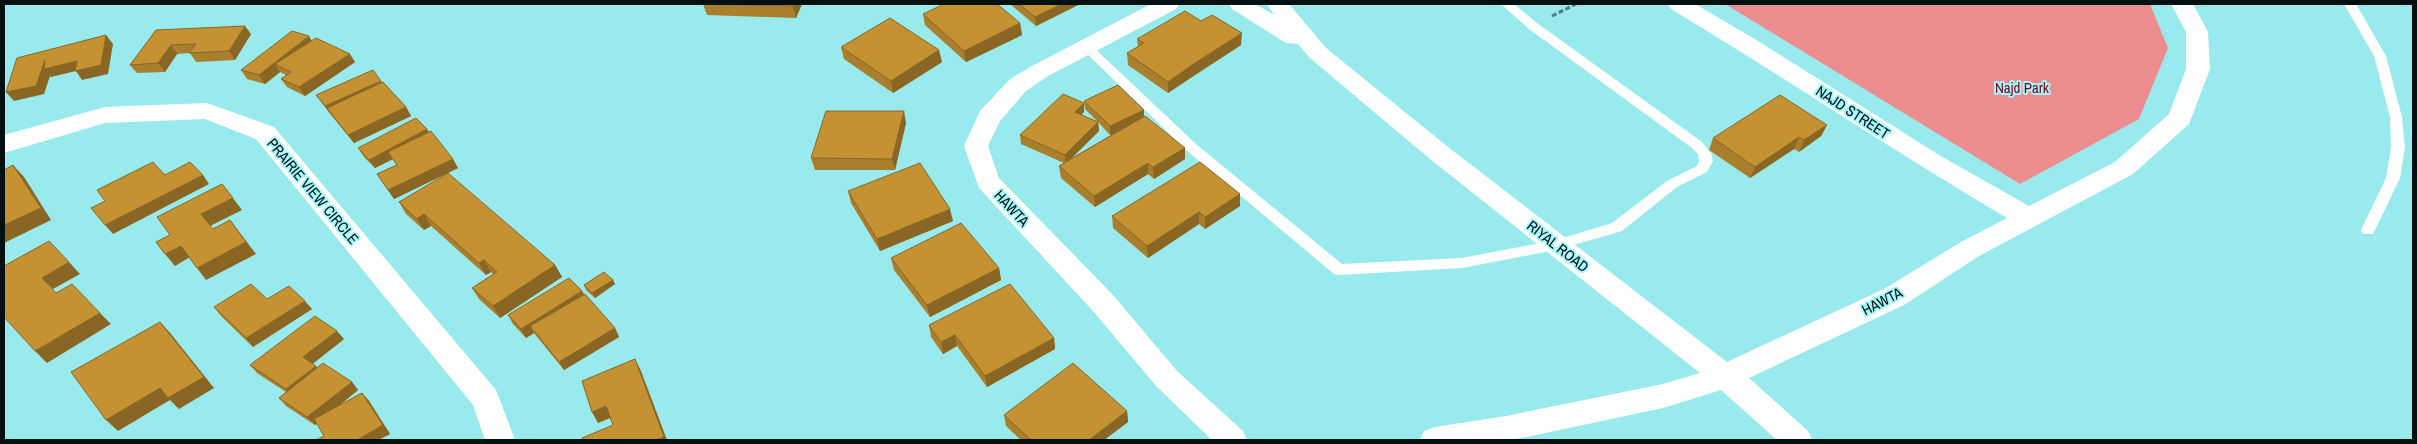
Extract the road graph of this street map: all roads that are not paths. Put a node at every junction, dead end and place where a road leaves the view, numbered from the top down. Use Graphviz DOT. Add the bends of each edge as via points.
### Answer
graph roads {
  1 [pos="1168,4"];
  2 [pos="1240,4"];
  3 [pos="1278,4"];
  4 [pos="1507,4"];
  5 [pos="1679,4"];
  6 [pos="2182,4"];
  7 [pos="2350,4"];
  8 [pos="1086,47"];
  9 [pos="1318,53"];
  10 [pos="4,144"];
  11 [pos="2028,218"];
  12 [pos="2368,230"];
  13 [pos="1556,245"];
  14 [pos="1724,376"];
  15 [pos="500,440"];
  16 [pos="1232,440"];
  17 [pos="1435,440"];
  18 [pos="1797,440"];
  1 -- 8 [label="street, HAWTA"];
  2 -- 9 [label="street, RIYAL ROAD"];
  3 -- 9 [label="street, RIYAL ROAD"];
  4 -- 13 [label="lane" via="1696,145 1704,153 1706,161 1702,169 1672,184 1617,227"];
  5 -- 11 [label="street, NAJD STREET" via="1930,161"];
  6 -- 11 [label="street, HAWTA" via="2197,32 2198,69 2180,118 2124,168"];
  7 -- 12 [label="lane" via="2380,56 2396,117 2398,148 2393,178"];
  8 -- 13 [label="lane" via="1191,147 1339,270 1462,263"];
  8 -- 16 [label="street, HAWTA" via="1018,85 990,118 976,146 988,182 1103,304 1167,378"];
  9 -- 13 [label="street, RIYAL ROAD"];
  10 -- 15 [label="street, PRAIRIE VIEW CIRCLE" via="105,115 207,111 265,133 486,398"];
  11 -- 14 [label="street, HAWTA" via="1894,296"];
  13 -- 14 [label="street, RIYAL ROAD"];
  14 -- 17 [label="street, HAWTA" via="1663,396 1506,429"];
  14 -- 18 [label="street, RIYAL ROAD"];
}
